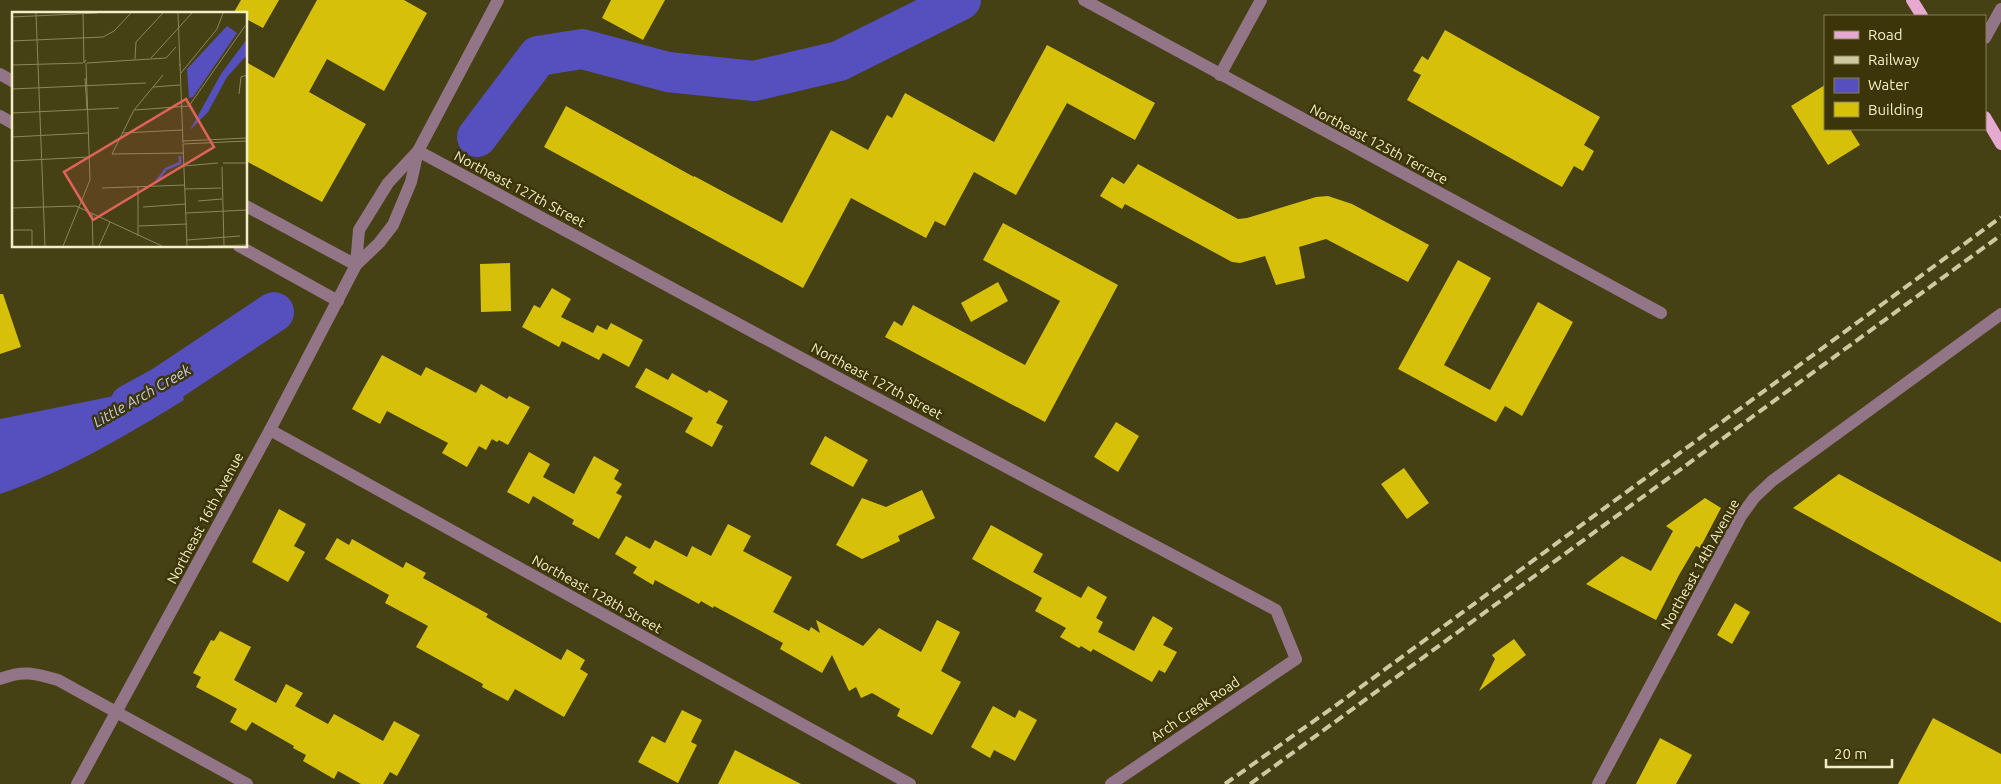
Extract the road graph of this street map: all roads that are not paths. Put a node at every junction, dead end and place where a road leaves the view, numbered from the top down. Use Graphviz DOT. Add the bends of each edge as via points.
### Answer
graph roads {
  1 [pos="498,0"];
  2 [pos="1084,0"];
  3 [pos="1261,0"];
  4 [pos="1912,0"];
  5 [pos="2001,9"];
  6 [pos="1921,15"];
  7 [pos="1986,36"];
  8 [pos="0,74"];
  9 [pos="1220,75"];
  10 [pos="12,81"];
  11 [pos="0,116"];
  12 [pos="1986,119"];
  13 [pos="12,123"];
  14 [pos="2001,144"];
  15 [pos="418,151"];
  16 [pos="248,207"];
  17 [pos="243,248"];
  18 [pos="356,266"];
  19 [pos="338,301"];
  20 [pos="1661,313"];
  21 [pos="2001,314"];
  22 [pos="270,430"];
  23 [pos="1296,659"];
  24 [pos="0,679"];
  25 [pos="116,713"];
  26 [pos="77,784"];
  27 [pos="247,784"];
  28 [pos="910,784"];
  29 [pos="1110,784"];
  30 [pos="1598,784"];
  1 -- 15 [label="street, Northeast 16th Avenue"];
  2 -- 9 [label="street, Northeast 125th Terrace"];
  3 -- 9 [label="street"];
  4 -- 6 [label="main road"];
  5 -- 7 [label="street"];
  8 -- 10 [label="street"];
  9 -- 20 [label="street, Northeast 125th Terrace"];
  11 -- 13 [label="street"];
  12 -- 14 [label="main road"];
  15 -- 18 [label="street, Northeast 16th Avenue" via="411,182 393,226"];
  15 -- 18 [label="street, Northeast 16th Avenue" via="388,183 358,230"];
  15 -- 23 [label="street, Northeast 127th Street" via="1276,610"];
  16 -- 18 [label="street"];
  17 -- 19 [label="street"];
  18 -- 19 [label="street, Northeast 16th Avenue"];
  19 -- 22 [label="street, Northeast 16th Avenue"];
  21 -- 30 [label="street, Northeast 14th Avenue" via="1772,481 1754,498 1741,516"];
  22 -- 25 [label="street, Northeast 16th Avenue"];
  22 -- 28 [label="street, Northeast 128th Street"];
  23 -- 29 [label="street, Arch Creek Road"];
  24 -- 25 [label="street" via="17,673 35,673 58,680"];
  25 -- 26 [label="street, Northeast 16th Avenue"];
  25 -- 27 [label="street"];
}
